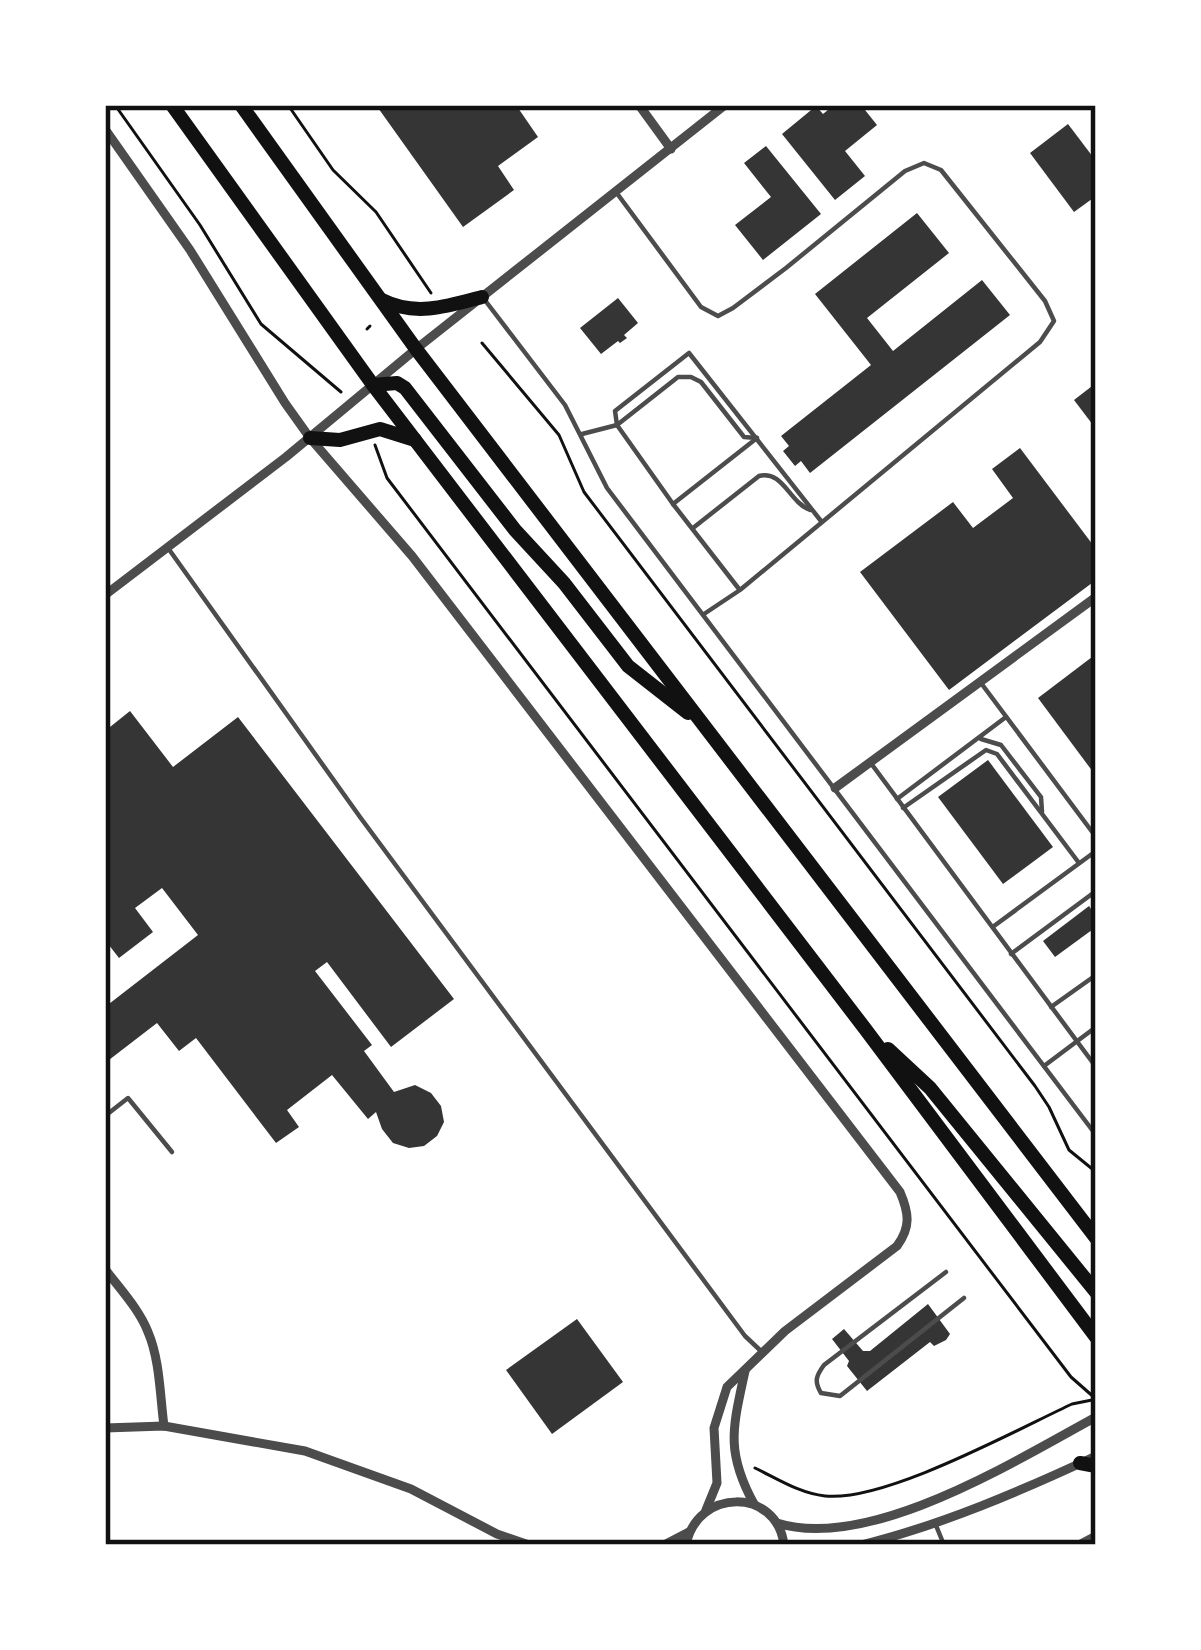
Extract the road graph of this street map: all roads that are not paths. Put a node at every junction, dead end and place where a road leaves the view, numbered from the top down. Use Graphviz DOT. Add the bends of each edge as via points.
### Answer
graph roads {
  1 [pos="172,105"];
  2 [pos="241,105"];
  3 [pos="639,105"];
  4 [pos="724,105"];
  5 [pos="105,129"];
  6 [pos="670,149"];
  7 [pos="616,192"];
  8 [pos="378,297"];
  9 [pos="482,297"];
  10 [pos="416,349"];
  11 [pos="373,385"];
  12 [pos="617,425"];
  13 [pos="582,434"];
  14 [pos="757,437"];
  15 [pos="310,438"];
  16 [pos="415,440"];
  17 [pos="673,504"];
  18 [pos="815,512"];
  19 [pos="821,521"];
  20 [pos="692,529"];
  21 [pos="168,548"];
  22 [pos="740,590"];
  23 [pos="105,595"];
  24 [pos="1096,597"];
  25 [pos="704,614"];
  26 [pos="980,682"];
  27 [pos="1006,717"];
  28 [pos="706,727"];
  29 [pos="979,738"];
  30 [pos="870,763"];
  31 [pos="835,788"];
  32 [pos="897,799"];
  33 [pos="904,808"];
  34 [pos="1042,812"];
  35 [pos="1096,837"];
  36 [pos="1096,851"];
  37 [pos="1079,863"];
  38 [pos="1096,891"];
  39 [pos="993,927"];
  40 [pos="1011,954"];
  41 [pos="1096,975"];
  42 [pos="1051,1007"];
  43 [pos="1096,1027"];
  44 [pos="866,1030"];
  45 [pos="1077,1041"];
  46 [pos="1044,1066"];
  47 [pos="1096,1067"];
  48 [pos="105,1116"];
  49 [pos="1096,1135"];
  50 [pos="172,1151"];
  51 [pos="1096,1238"];
  52 [pos="105,1269"];
  53 [pos="946,1272"];
  54 [pos="1096,1292"];
  55 [pos="964,1298"];
  56 [pos="1096,1337"];
  57 [pos="762,1352"];
  58 [pos="745,1371"];
  59 [pos="1096,1417"];
  60 [pos="164,1426"];
  61 [pos="106,1427"];
  62 [pos="1096,1456"];
  63 [pos="1079,1463"];
  64 [pos="1096,1466"];
  65 [pos="754,1504"];
  66 [pos="706,1510"];
  67 [pos="777,1523"];
  68 [pos="935,1523"];
  69 [pos="688,1532"];
  70 [pos="1096,1536"];
  71 [pos="529,1545"];
  72 [pos="664,1545"];
  73 [pos="686,1545"];
  74 [pos="784,1545"];
  75 [pos="861,1545"];
  76 [pos="944,1545"];
  77 [pos="1079,1545"];
  1 -- 11 [label="main road"];
  2 -- 8 [label="main road"];
  3 -- 6 [label="street"];
  4 -- 6 [label="street"];
  5 -- 15 [label="street"];
  6 -- 7 [label="street"];
  7 -- 9 [label="street"];
  7 -- 19 [label="lane" via="701,307 718,316 904,171 924,164 941,170 1045,301 1054,321 1040,342"];
  8 -- 9 [label="main road" via="413,310"];
  8 -- 10 [label="main road"];
  9 -- 10 [label="street"];
  9 -- 13 [label="lane"];
  10 -- 11 [label="street"];
  10 -- 28 [label="main road"];
  11 -- 15 [label="street"];
  11 -- 16 [label="main road"];
  11 -- 28 [label="main road" via="405,388 628,666"];
  12 -- 13 [label="lane"];
  12 -- 14 [label="lane" via="678,377 691,377 744,437"];
  12 -- 14 [label="lane" via="615,411 689,353"];
  12 -- 17 [label="lane"];
  13 -- 25 [label="lane" via="607,488"];
  14 -- 17 [label="lane"];
  14 -- 18 [label="lane"];
  15 -- 16 [label="main road" via="335,441 383,429"];
  15 -- 21 [label="street"];
  15 -- 57 [label="street" via="412,556 901,1192 909,1222 897,1246"];
  16 -- 44 [label="main road"];
  17 -- 20 [label="lane"];
  18 -- 19 [label="lane"];
  18 -- 20 [label="lane" via="767,474"];
  19 -- 22 [label="lane"];
  20 -- 22 [label="lane"];
  21 -- 23 [label="street"];
  21 -- 57 [label="lane" via="360,818"];
  22 -- 25 [label="lane"];
  24 -- 26 [label="street"];
  25 -- 31 [label="lane"];
  26 -- 27 [label="lane"];
  26 -- 30 [label="street"];
  27 -- 29 [label="lane"];
  27 -- 35 [label="lane"];
  28 -- 51 [label="main road"];
  29 -- 32 [label="lane"];
  29 -- 34 [label="lane" via="1001,745 1041,797"];
  30 -- 31 [label="street"];
  30 -- 32 [label="lane"];
  31 -- 46 [label="lane"];
  32 -- 33 [label="lane"];
  33 -- 34 [label="lane" via="986,750"];
  33 -- 39 [label="lane"];
  34 -- 37 [label="lane"];
  36 -- 37 [label="lane"];
  37 -- 39 [label="lane"];
  38 -- 40 [label="lane"];
  39 -- 40 [label="lane"];
  40 -- 42 [label="lane"];
  41 -- 42 [label="lane"];
  42 -- 45 [label="lane"];
  43 -- 45 [label="lane"];
  44 -- 54 [label="main road" via="930,1088"];
  44 -- 56 [label="main road"];
  45 -- 46 [label="lane"];
  45 -- 47 [label="lane"];
  46 -- 49 [label="lane"];
  48 -- 50 [label="lane" via="128,1098"];
  52 -- 60 [label="street" via="149,1333"];
  53 -- 55 [label="lane" via="824,1365 816,1376 821,1393 840,1396"];
  57 -- 58 [label="street"];
  58 -- 65 [label="street" via="734,1431 737,1470"];
  58 -- 66 [label="street" via="727,1387 717,1414 717,1483"];
  59 -- 67 [label="street" via="909,1509 821,1530"];
  60 -- 61 [label="street"];
  60 -- 71 [label="street" via="338,1461"];
  62 -- 63 [label="street"];
  63 -- 64 [label="main road"];
  63 -- 68 [label="street"];
  65 -- 66 [label="street"];
  65 -- 67 [label="street"];
  66 -- 69 [label="street"];
  67 -- 74 [label="street"];
  68 -- 75 [label="street"];
  68 -- 76 [label="lane"];
  69 -- 72 [label="street"];
  69 -- 73 [label="street"];
  70 -- 77 [label="street"];
}
